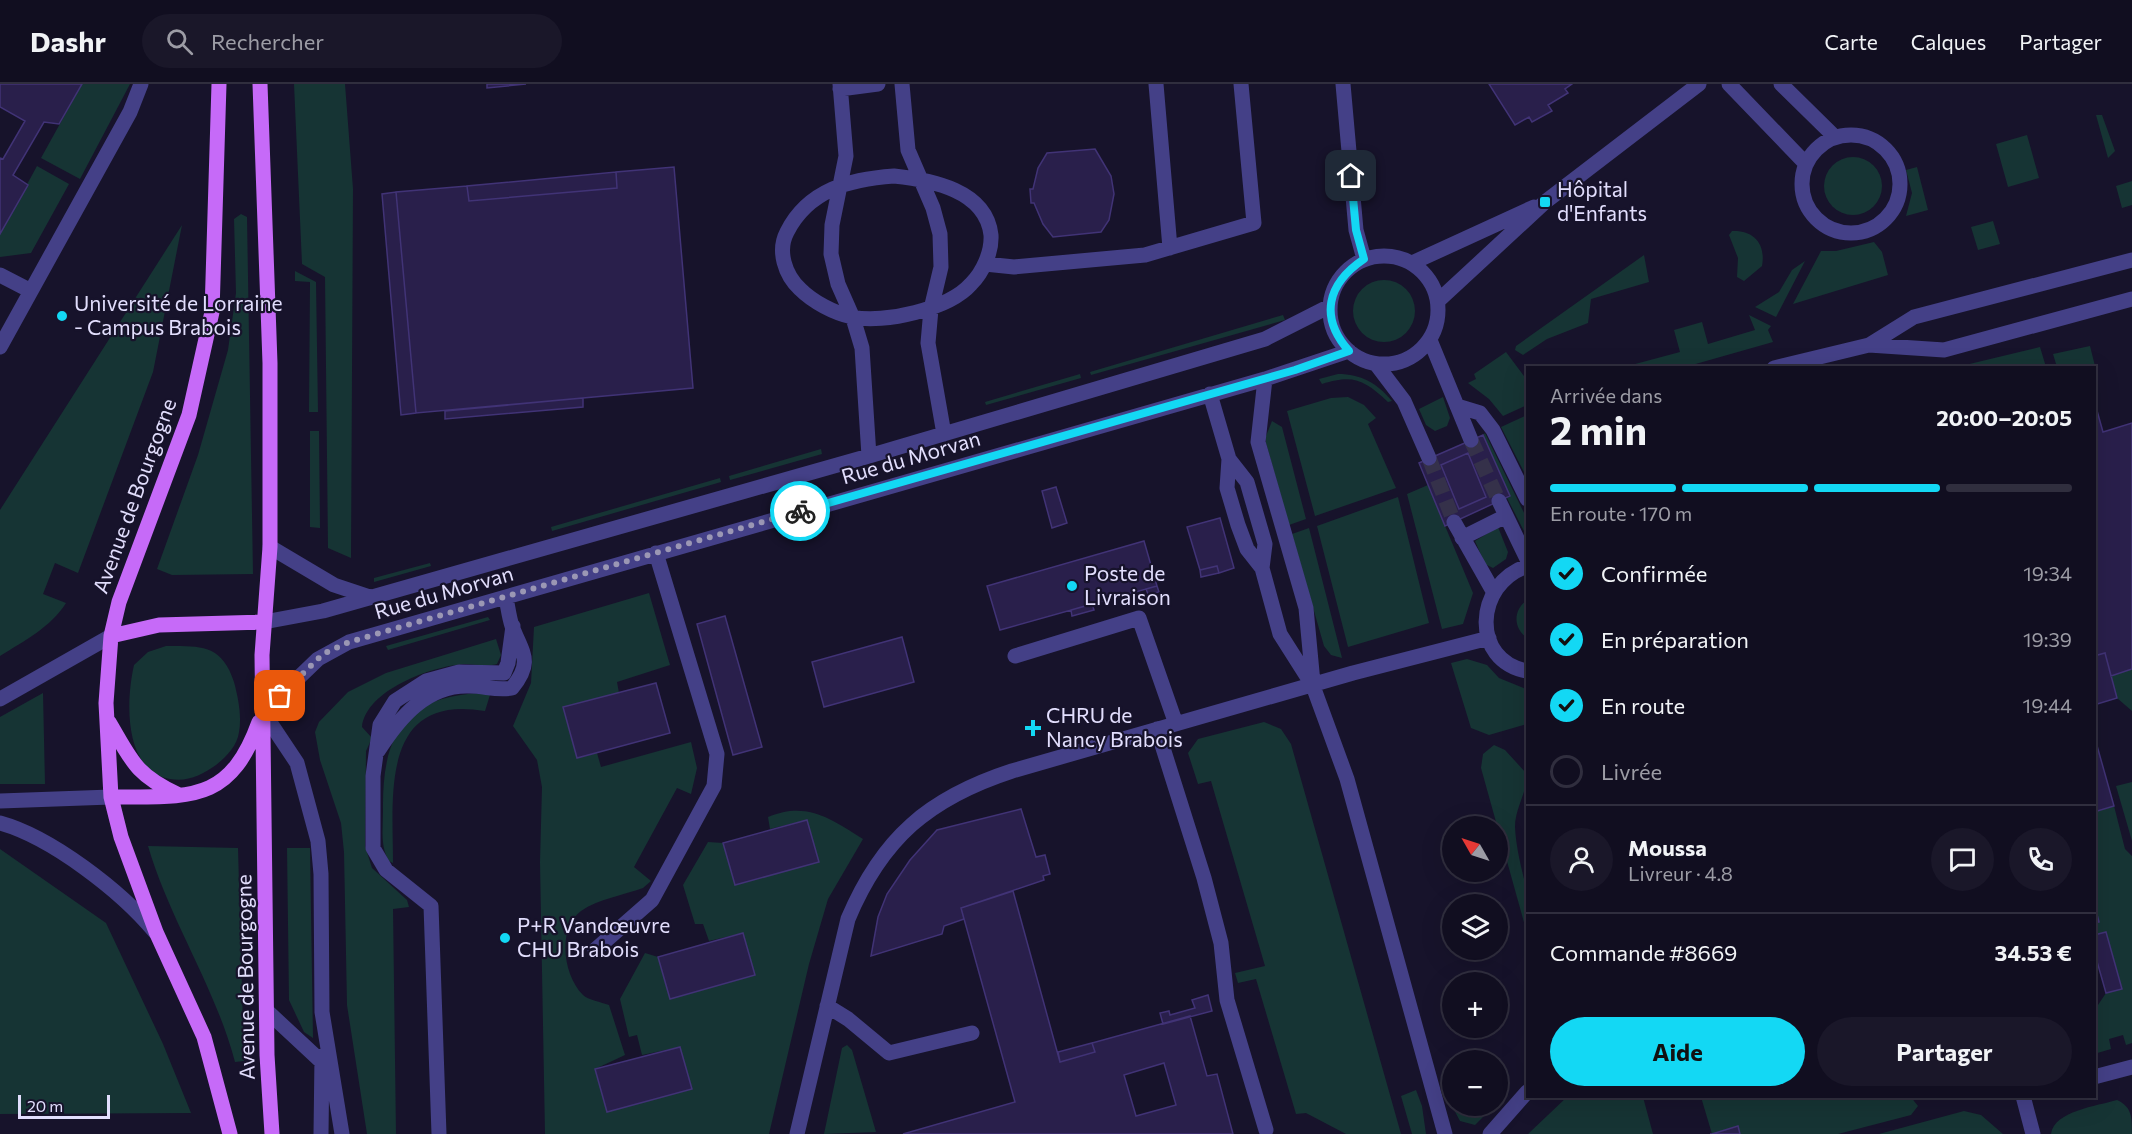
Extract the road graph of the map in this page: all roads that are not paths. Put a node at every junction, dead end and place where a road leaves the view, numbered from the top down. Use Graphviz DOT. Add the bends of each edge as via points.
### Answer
graph roads {
  1 [pos="141,84"];
  2 [pos="219,84"];
  3 [pos="260,84"];
  4 [pos="878,84"];
  5 [pos="902,84"];
  6 [pos="1156,84"];
  7 [pos="1241,84"];
  8 [pos="1343,84"];
  9 [pos="1699,84"];
  10 [pos="1729,84"];
  11 [pos="1781,84"];
  12 [pos="840,86"];
  13 [pos="1835,137"];
  14 [pos="1806,164"];
  15 [pos="919,179"];
  16 [pos="842,184"];
  17 [pos="1545,202"];
  18 [pos="1170,248"];
  19 [pos="1364,259"];
  20 [pos="2132,260"];
  21 [pos="1412,263"];
  22 [pos="985,264"];
  23 [pos="0,274"];
  24 [pos="32,291"];
  25 [pos="2132,298"];
  26 [pos="1438,301"];
  27 [pos="1330,306"];
  28 [pos="931,309"];
  29 [pos="853,318"];
  30 [pos="1430,340"];
  31 [pos="1869,345"];
  32 [pos="0,347"];
  33 [pos="1349,351"];
  34 [pos="1376,364"];
  35 [pos="1782,366"];
  36 [pos="1265,379"];
  37 [pos="1210,394"];
  38 [pos="1457,406"];
  39 [pos="944,434"];
  40 [pos="1471,440"];
  41 [pos="869,456"];
  42 [pos="1429,458"];
  43 [pos="1526,498"];
  44 [pos="1499,501"];
  45 [pos="1506,516"];
  46 [pos="1454,522"];
  47 [pos="1462,538"];
  48 [pos="270,547"];
  49 [pos="656,553"];
  50 [pos="1526,557"];
  51 [pos="1526,567"];
  52 [pos="1493,591"];
  53 [pos="370,597"];
  54 [pos="506,598"];
  55 [pos="264,622"];
  56 [pos="111,636"];
  57 [pos="1489,638"];
  58 [pos="1015,656"];
  59 [pos="1526,671"];
  60 [pos="1313,686"];
  61 [pos="0,699"];
  62 [pos="263,712"];
  63 [pos="108,719"];
  64 [pos="1176,724"];
  65 [pos="1157,729"];
  66 [pos="180,796"];
  67 [pos="111,798"];
  68 [pos="0,801"];
  69 [pos="0,823"];
  70 [pos="156,932"];
  71 [pos="595,950"];
  72 [pos="827,1006"];
  73 [pos="267,1011"];
  74 [pos="972,1033"];
  75 [pos="327,1067"];
  76 [pos="2132,1067"];
  77 [pos="2096,1076"];
  78 [pos="1526,1093"];
  79 [pos="2024,1098"];
  80 [pos="1266,1130"];
  81 [pos="230,1134"];
  82 [pos="272,1134"];
  83 [pos="321,1134"];
  84 [pos="342,1134"];
  85 [pos="439,1134"];
  86 [pos="797,1134"];
  87 [pos="1445,1134"];
  88 [pos="1490,1134"];
  89 [pos="2033,1134"];
  1 -- 24 [label="street" via="130,112"];
  2 -- 56 [label="main road, Avenue de Bourgogne" via="212,312 189,415 127,579"];
  3 -- 48 [label="main road, Avenue de Bourgogne" via="270,363"];
  4 -- 12 [label="street"];
  5 -- 15 [label="street" via="908,150"];
  6 -- 18 [label="street"];
  7 -- 18 [label="street" via="1254,223"];
  8 -- 19 [label="street" via="1356,230"];
  9 -- 17 [label="street"];
  10 -- 14 [label="street"];
  11 -- 13 [label="street"];
  12 -- 16 [label="street" via="846,156"];
  13 -- 14 [label="street" via="1813,152"];
  13 -- 14 [label="street" via="1860,135 1883,146 1892,156 1900,185 1891,213 1880,224 1851,233 1821,224 1809,210 1802,192"];
  15 -- 16 [label="street" via="867,178"];
  15 -- 22 [label="street" via="957,192 978,206 990,228 992,244"];
  15 -- 28 [label="street" via="940,234 941,267"];
  16 -- 29 [label="street" via="832,225 831,254 838,284"];
  16 -- 29 [label="street" via="825,192 792,221 783,239 783,255 793,282 806,295"];
  17 -- 21 [label="street"];
  17 -- 26 [label="street"];
  18 -- 22 [label="street" via="1145,255 1014,267"];
  19 -- 21 [label="street" via="1383,255"];
  19 -- 27 [label="street" via="1347,270 1335,286"];
  20 -- 31 [label="street" via="1914,317"];
  21 -- 26 [label="street" via="1432,282"];
  22 -- 28 [label="street" via="971,285 954,299"];
  23 -- 24 [label="street"];
  24 -- 32 [label="street"];
  25 -- 31 [label="street" via="1944,350"];
  26 -- 30 [label="street" via="1438,321"];
  27 -- 33 [label="street" via="1331,323"];
  27 -- 39 [label="street, Rue du Morvan" via="1265,339"];
  28 -- 29 [label="street" via="890,317"];
  28 -- 39 [label="street" via="928,353"];
  29 -- 41 [label="street" via="863,359"];
  30 -- 34 [label="street" via="1416,355 1397,363"];
  30 -- 38 [label="street"];
  31 -- 35 [label="street"];
  33 -- 34 [label="street"];
  33 -- 36 [label="street, Rue du Morvan"];
  34 -- 42 [label="street" via="1404,400"];
  36 -- 37 [label="street, Rue du Morvan"];
  36 -- 60 [label="street" via="1258,442 1306,608"];
  37 -- 49 [label="street, Rue du Morvan"];
  37 -- 60 [label="street" via="1229,459 1227,488 1247,549 1262,568 1280,634"];
  38 -- 40 [label="street"];
  38 -- 43 [label="street" via="1480,413 1493,430"];
  39 -- 41 [label="street, Rue du Morvan"];
  41 -- 53 [label="street, Rue du Morvan"];
  44 -- 45 [label="street"];
  45 -- 47 [label="street"];
  45 -- 50 [label="street"];
  46 -- 47 [label="street"];
  47 -- 52 [label="street"];
  48 -- 53 [label="street, Rue du Morvan" via="334,585"];
  48 -- 55 [label="main road, Avenue de Bourgogne"];
  49 -- 54 [label="street, Rue du Morvan"];
  49 -- 71 [label="street" via="717,754 714,786 652,900"];
  51 -- 52 [label="street" via="1502,579"];
  52 -- 57 [label="street" via="1485,622"];
  53 -- 55 [label="street, Rue du Morvan"];
  54 -- 62 [label="street, Rue du Morvan" via="326,652"];
  54 -- 85 [label="street" via="524,649 520,678 512,688 468,685 428,697 402,716 378,751 372,776 374,848 378,861 431,906"];
  55 -- 56 [label="main road" via="159,625"];
  55 -- 62 [label="main road, Avenue de Bourgogne"];
  56 -- 61 [label="street"];
  56 -- 63 [label="main road, Avenue de Bourgogne"];
  57 -- 59 [label="street" via="1508,663"];
  57 -- 60 [label="street"];
  58 -- 64 [label="street" via="1139,618"];
  60 -- 64 [label="street"];
  60 -- 87 [label="street" via="1347,779"];
  62 -- 66 [label="main road, Avenue de Bourgogne" via="238,767 214,787"];
  62 -- 73 [label="main road, Avenue de Bourgogne"];
  62 -- 75 [label="street" via="297,763 318,841"];
  63 -- 66 [label="main road" via="138,769 149,780"];
  63 -- 67 [label="main road, Avenue de Bourgogne"];
  64 -- 65 [label="street"];
  65 -- 72 [label="street" via="976,783 950,795 909,825 886,850 860,889 848,919"];
  65 -- 80 [label="street" via="1204,878 1221,943 1227,1000"];
  66 -- 67 [label="main road, Avenue de Bourgogne"];
  67 -- 68 [label="street"];
  67 -- 70 [label="main road, Avenue de Bourgogne"];
  69 -- 70 [label="street" via="23,829 68,857 137,910"];
  70 -- 81 [label="main road, Avenue de Bourgogne" via="204,1037"];
  72 -- 74 [label="street" via="889,1053"];
  72 -- 86 [label="street"];
  73 -- 75 [label="street"];
  73 -- 82 [label="main road, Avenue de Bourgogne"];
  75 -- 83 [label="street"];
  75 -- 84 [label="street"];
  76 -- 77 [label="street"];
  78 -- 88 [label="street"];
  79 -- 89 [label="street"];
}
